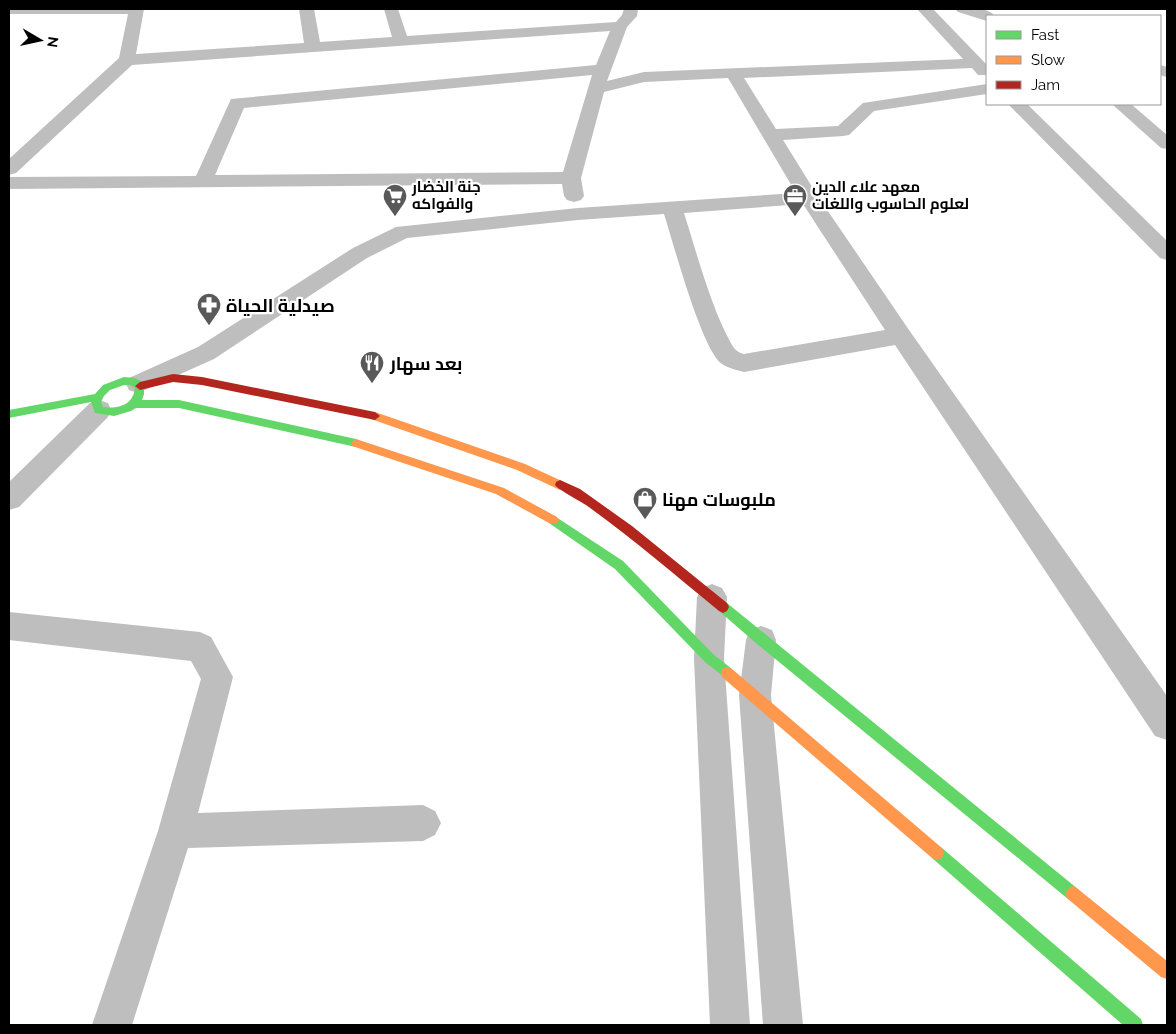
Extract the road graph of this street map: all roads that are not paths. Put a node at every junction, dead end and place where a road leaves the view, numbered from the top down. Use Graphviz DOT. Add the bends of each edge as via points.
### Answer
graph roads {
  1 [pos="9,9"];
  2 [pos="306,9"];
  3 [pos="391,9"];
  4 [pos="631,9"];
  5 [pos="925,9"];
  6 [pos="963,9"];
  7 [pos="137,10"];
  8 [pos="986,16"];
  9 [pos="620,26"];
  10 [pos="401,42"];
  11 [pos="312,48"];
  12 [pos="127,60"];
  13 [pos="982,69"];
  14 [pos="602,70"];
  15 [pos="733,73"];
  16 [pos="597,89"];
  17 [pos="986,89"];
  18 [pos="1017,105"];
  19 [pos="1122,105"];
  20 [pos="769,135"];
  21 [pos="1167,144"];
  22 [pos="11,164"];
  23 [pos="571,178"];
  24 [pos="203,182"];
  25 [pos="9,183"];
  26 [pos="809,198"];
  27 [pos="672,208"];
  28 [pos="578,214"];
  29 [pos="1167,253"];
  30 [pos="901,336"];
  31 [pos="138,392"];
  32 [pos="98,404"];
  33 [pos="9,414"];
  34 [pos="9,500"];
  35 [pos="712,598"];
  36 [pos="9,626"];
  37 [pos="761,640"];
  38 [pos="709,658"];
  39 [pos="755,695"];
  40 [pos="1167,724"];
  41 [pos="423,823"];
  42 [pos="176,831"];
  43 [pos="1167,971"];
  44 [pos="112,1025"];
  45 [pos="730,1025"];
  46 [pos="783,1025"];
  47 [pos="1135,1025"];
  1 -- 7 [label="street"];
  2 -- 11 [label="street"];
  3 -- 10 [label="street"];
  4 -- 9 [label="street"];
  5 -- 13 [label="street"];
  6 -- 8 [label="street"];
  7 -- 12 [label="street"];
  9 -- 10 [label="street"];
  9 -- 14 [label="street"];
  10 -- 11 [label="street"];
  11 -- 12 [label="street"];
  12 -- 22 [label="street"];
  13 -- 15 [label="street"];
  14 -- 16 [label="street"];
  14 -- 24 [label="street" via="237,103"];
  15 -- 16 [label="street" via="644,77"];
  15 -- 20 [label="street"];
  16 -- 23 [label="street"];
  17 -- 20 [label="street" via="869,107 843,131"];
  18 -- 29 [label="street"];
  19 -- 21 [label="street"];
  20 -- 26 [label="street"];
  23 -- 24 [label="street"];
  23 -- 28 [label="street"];
  24 -- 25 [label="street"];
  26 -- 27 [label="street"];
  26 -- 30 [label="street"];
  27 -- 28 [label="street"];
  27 -- 30 [label="street" via="702,301 723,351 731,359 744,363"];
  28 -- 31 [label="street" via="404,232 360,253 206,353"];
  30 -- 40 [label="street"];
  31 -- 32 [label="street" via="116,413 106,413"];
  31 -- 32 [label="street" via="124,381 116,382 107,386"];
  31 -- 35 [label="street" via="173,378 202,381 380,417 449,440 576,492 628,529"];
  31 -- 38 [label="street" via="363,445 500,490 564,526 620,565"];
  32 -- 33 [label="street"];
  32 -- 34 [label="street"];
  35 -- 37 [label="street"];
  35 -- 38 [label="street"];
  36 -- 42 [label="street" via="200,647 217,677"];
  37 -- 39 [label="street"];
  37 -- 43 [label="street"];
  38 -- 39 [label="street"];
  38 -- 45 [label="street"];
  39 -- 46 [label="street"];
  39 -- 47 [label="street"];
  41 -- 42 [label="street"];
  42 -- 44 [label="street"];
}
